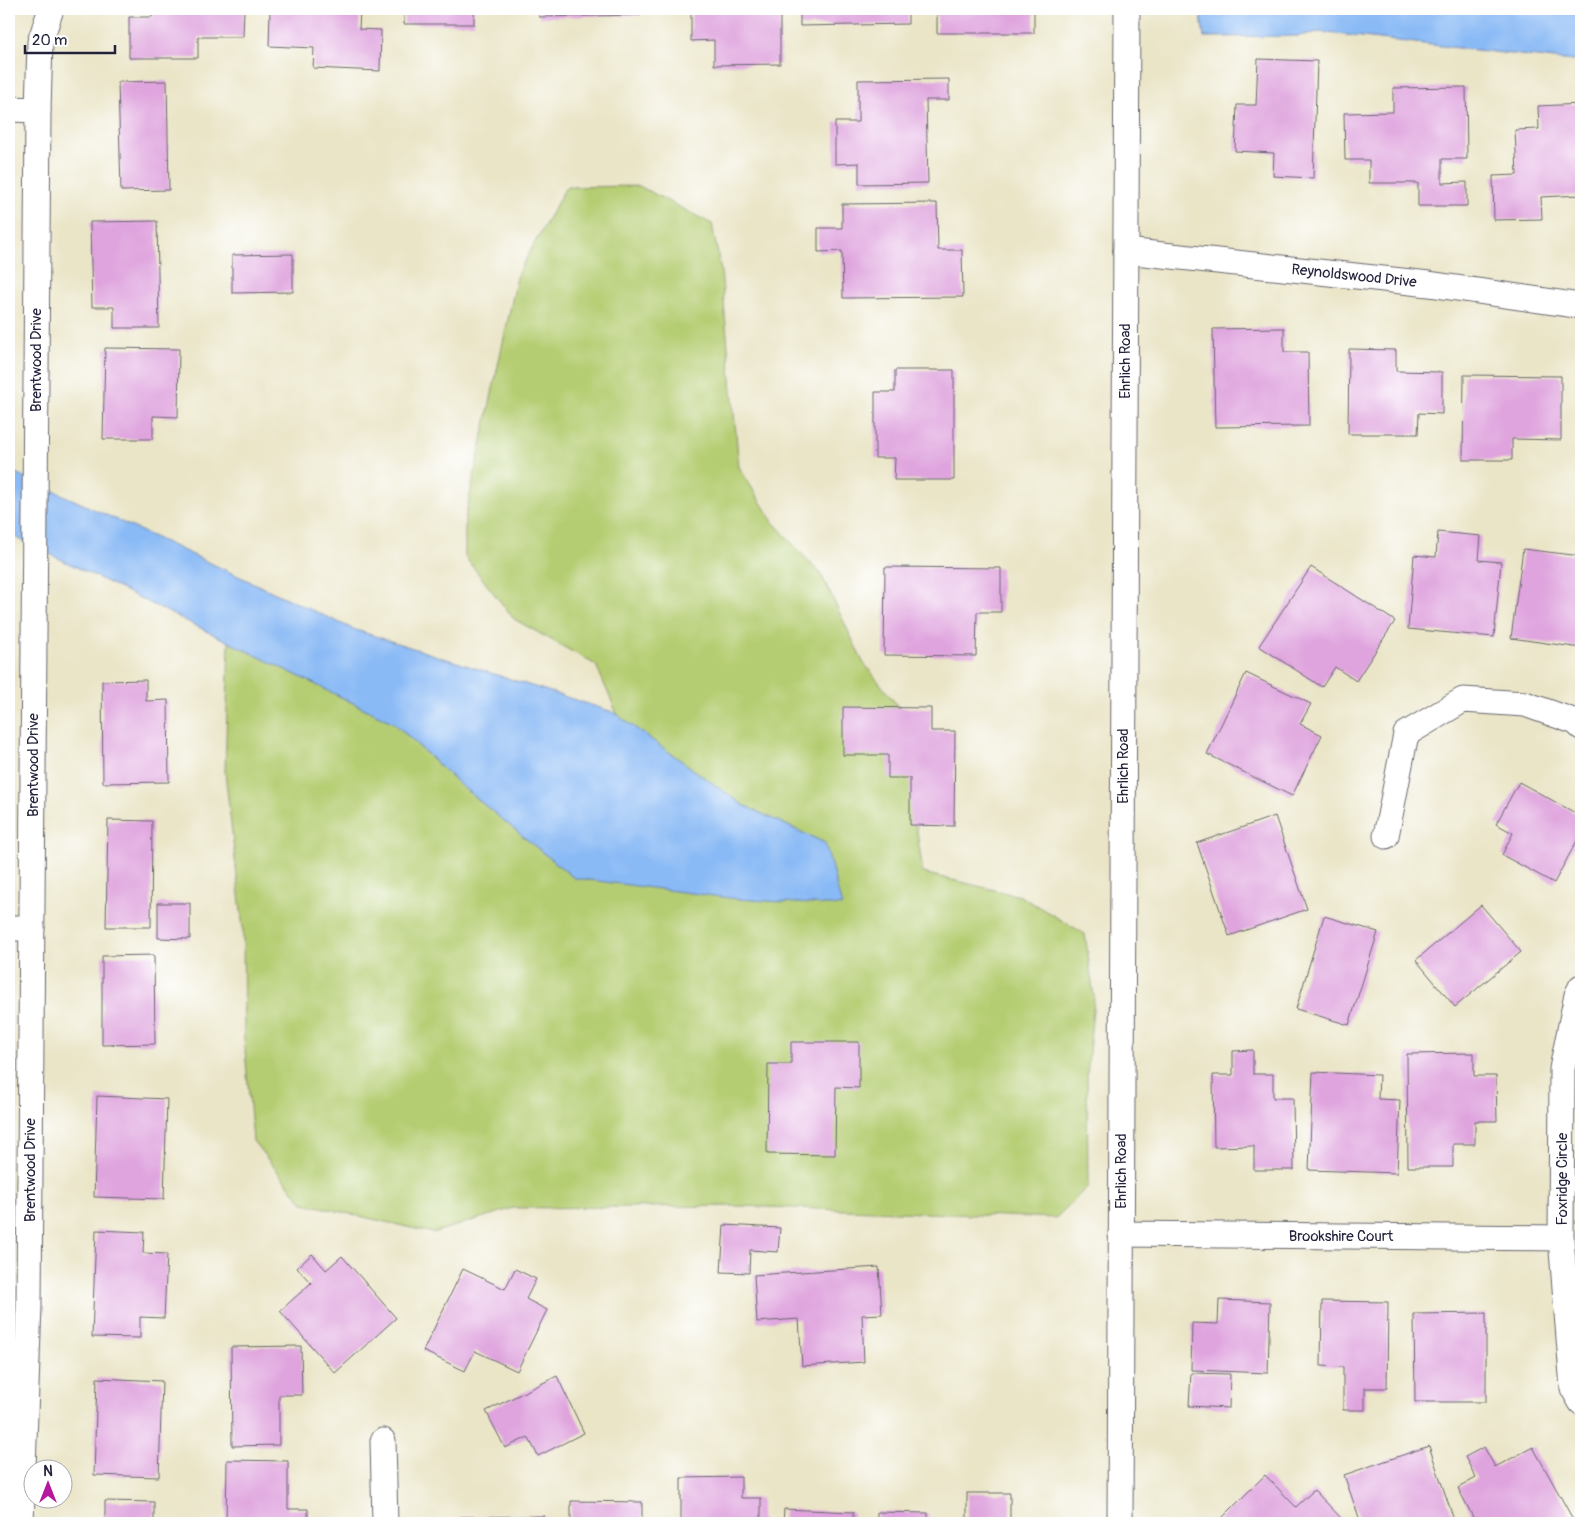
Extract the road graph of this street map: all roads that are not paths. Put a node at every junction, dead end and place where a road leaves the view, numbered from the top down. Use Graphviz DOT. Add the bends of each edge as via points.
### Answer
graph roads {
  1 [pos="51,9"];
  2 [pos="1127,9"];
  3 [pos="9,109"];
  4 [pos="38,110"];
  5 [pos="1126,251"];
  6 [pos="1581,306"];
  7 [pos="1581,727"];
  8 [pos="1386,836"];
  9 [pos="20,928"];
  10 [pos="1581,987"];
  11 [pos="1121,1234"];
  12 [pos="1561,1238"];
  13 [pos="19,1305"];
  14 [pos="1581,1402"];
  15 [pos="383,1441"];
  16 [pos="21,1523"];
  17 [pos="385,1523"];
  18 [pos="1120,1523"];
  1 -- 4 [label="street, Brentwood Drive" via="40,42"];
  2 -- 5 [label="street, Ehrlich Road"];
  3 -- 4 [label="street"];
  4 -- 9 [label="street, Brentwood Drive"];
  5 -- 6 [label="street, Reynoldswood Drive" via="1429,284"];
  5 -- 11 [label="street, Ehrlich Road"];
  7 -- 8 [label="street" via="1576,722 1525,704 1463,700 1406,734"];
  9 -- 13 [label="street, Brentwood Drive"];
  10 -- 12 [label="street, Foxridge Circle" via="1562,1069"];
  11 -- 12 [label="street, Brookshire Court"];
  11 -- 18 [label="street, Ehrlich Road"];
  12 -- 14 [label="street, Foxridge Circle" via="1573,1388"];
  13 -- 16 [label="street, Brentwood Drive"];
  15 -- 17 [label="street"];
}
